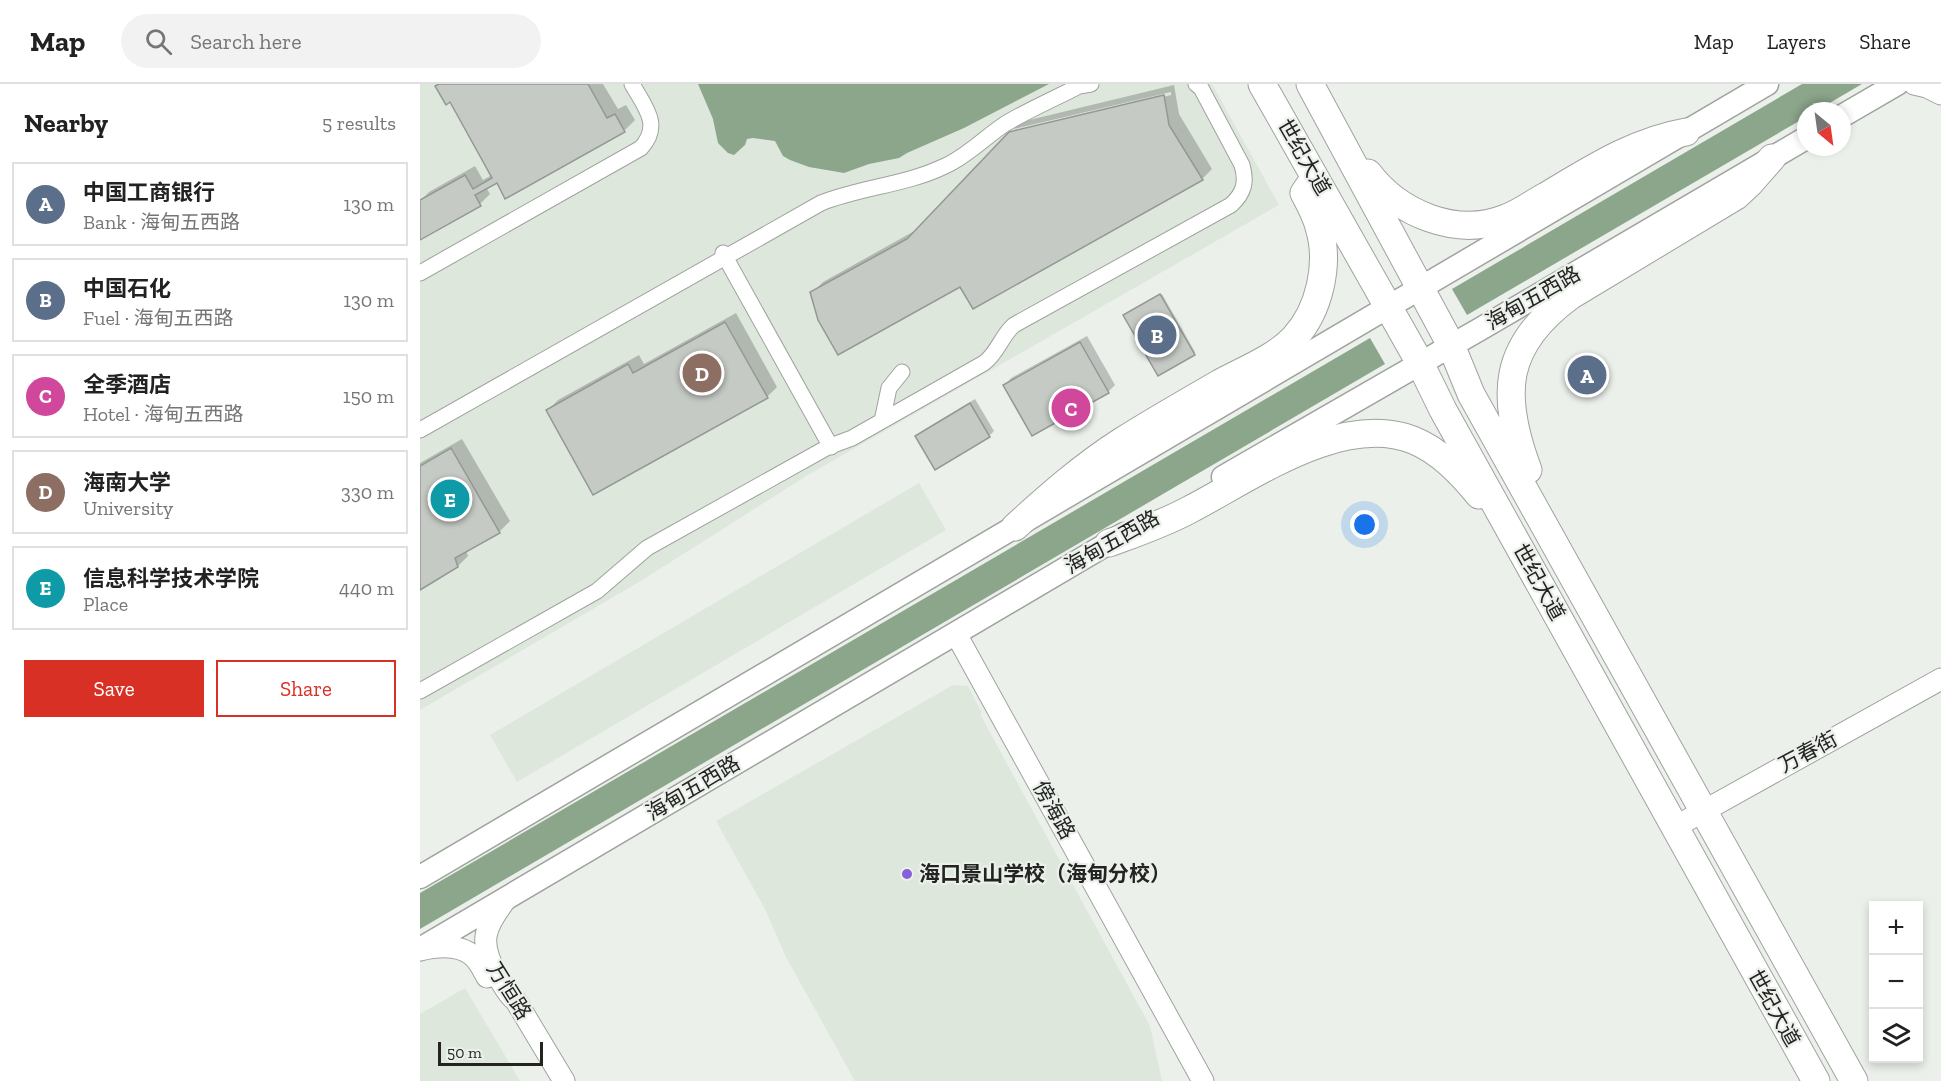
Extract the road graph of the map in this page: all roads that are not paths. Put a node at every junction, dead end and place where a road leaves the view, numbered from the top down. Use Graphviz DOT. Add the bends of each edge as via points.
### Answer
graph roads {
  1 [pos="626,84"];
  2 [pos="632,84"];
  3 [pos="1068,84"];
  4 [pos="1091,84"];
  5 [pos="1186,84"];
  6 [pos="1196,84"];
  7 [pos="1262,84"];
  8 [pos="1310,84"];
  9 [pos="1767,84"];
  10 [pos="1898,84"];
  11 [pos="1914,84"];
  12 [pos="1941,94"];
  13 [pos="1851,111"];
  14 [pos="1686,132"];
  15 [pos="1797,143"];
  16 [pos="1772,158"];
  17 [pos="1354,166"];
  18 [pos="1315,177"];
  19 [pos="723,256"];
  20 [pos="420,266"];
  21 [pos="420,273"];
  22 [pos="1420,288"];
  23 [pos="1388,306"];
  24 [pos="1451,345"];
  25 [pos="1420,363"];
  26 [pos="902,372"];
  27 [pos="883,416"];
  28 [pos="420,420"];
  29 [pos="420,430"];
  30 [pos="826,444"];
  31 [pos="1015,527"];
  32 [pos="1548,531"];
  33 [pos="1515,539"];
  34 [pos="1109,543"];
  35 [pos="953,636"];
  36 [pos="1941,679"];
  37 [pos="420,683"];
  38 [pos="1941,687"];
  39 [pos="420,691"];
  40 [pos="1706,814"];
  41 [pos="1677,831"];
  42 [pos="420,877"];
  43 [pos="506,899"];
  44 [pos="420,949"];
  45 [pos="549,1081"];
  46 [pos="564,1081"];
  47 [pos="1194,1081"];
  48 [pos="1203,1081"];
  49 [pos="1816,1081"];
  50 [pos="1854,1081"];
  1 -- 20 [label="street" via="646,122 646,135 639,144"];
  2 -- 21 [label="street" via="652,124 650,136 641,148"];
  3 -- 19 [label="street" via="1004,118 941,162 831,193"];
  4 -- 19 [label="street" via="1079,86 1006,124 946,165 821,203"];
  5 -- 27 [label="street" via="1195,92 1235,168 1238,178 1234,193 1011,320 987,353"];
  6 -- 27 [label="street" via="1242,165 1245,178 1240,197 1014,325 984,363"];
  7 -- 18 [label="highway, 世纪大道"];
  8 -- 17 [label="highway, 世纪大道"];
  9 -- 14 [label="main road"];
  10 -- 13 [label="main road"];
  11 -- 12 [label="street"];
  14 -- 17 [label="highway" via="1650,141 1610,159 1507,218 1475,224 1454,224 1422,215 1391,197 1368,172"];
  14 -- 22 [label="main road"];
  15 -- 16 [label="main road, 海甸五西路"];
  16 -- 24 [label="main road, 海甸五西路"];
  16 -- 32 [label="highway" via="1736,196 1570,296 1547,314 1526,340 1514,370 1512,413"];
  17 -- 22 [label="highway, 世纪大道"];
  18 -- 23 [label="highway, 世纪大道"];
  18 -- 31 [label="highway" via="1304,193 1323,243 1322,273 1317,300 1293,339 1121,442 1063,484"];
  19 -- 28 [label="street" via="675,278"];
  19 -- 29 [label="street"];
  19 -- 30 [label="street"];
  22 -- 23 [label="main road"];
  22 -- 24 [label="highway, 世纪大道"];
  23 -- 25 [label="highway, 世纪大道"];
  23 -- 31 [label="main road"];
  24 -- 25 [label="main road, 海甸五西路"];
  24 -- 32 [label="highway, 世纪大道" via="1471,394"];
  25 -- 33 [label="highway, 世纪大道"];
  25 -- 34 [label="main road, 海甸五西路"];
  26 -- 27 [label="street" via="889,388"];
  27 -- 30 [label="street"];
  30 -- 37 [label="street" via="642,541 594,583"];
  30 -- 39 [label="street" via="647,548 597,591"];
  31 -- 42 [label="main road"];
  32 -- 40 [label="highway, 世纪大道"];
  33 -- 34 [label="highway" via="1501,529 1472,486 1431,450 1391,434 1364,434 1335,438 1301,451 1152,528"];
  33 -- 41 [label="highway, 世纪大道"];
  34 -- 35 [label="main road, 海甸五西路"];
  35 -- 43 [label="main road, 海甸五西路"];
  35 -- 47 [label="street, 傍海路"];
  35 -- 48 [label="street, 傍海路"];
  36 -- 40 [label="street, 万春街"];
  38 -- 40 [label="street, 万春街"];
  40 -- 41 [label="street, 万春街"];
  40 -- 50 [label="highway, 世纪大道"];
  41 -- 49 [label="highway, 世纪大道"];
  43 -- 44 [label="main road, 海甸五西路"];
  43 -- 46 [label="street, 万恒路" via="487,930 487,955"];
  44 -- 45 [label="street, 万恒路" via="449,947 473,956"];
}
